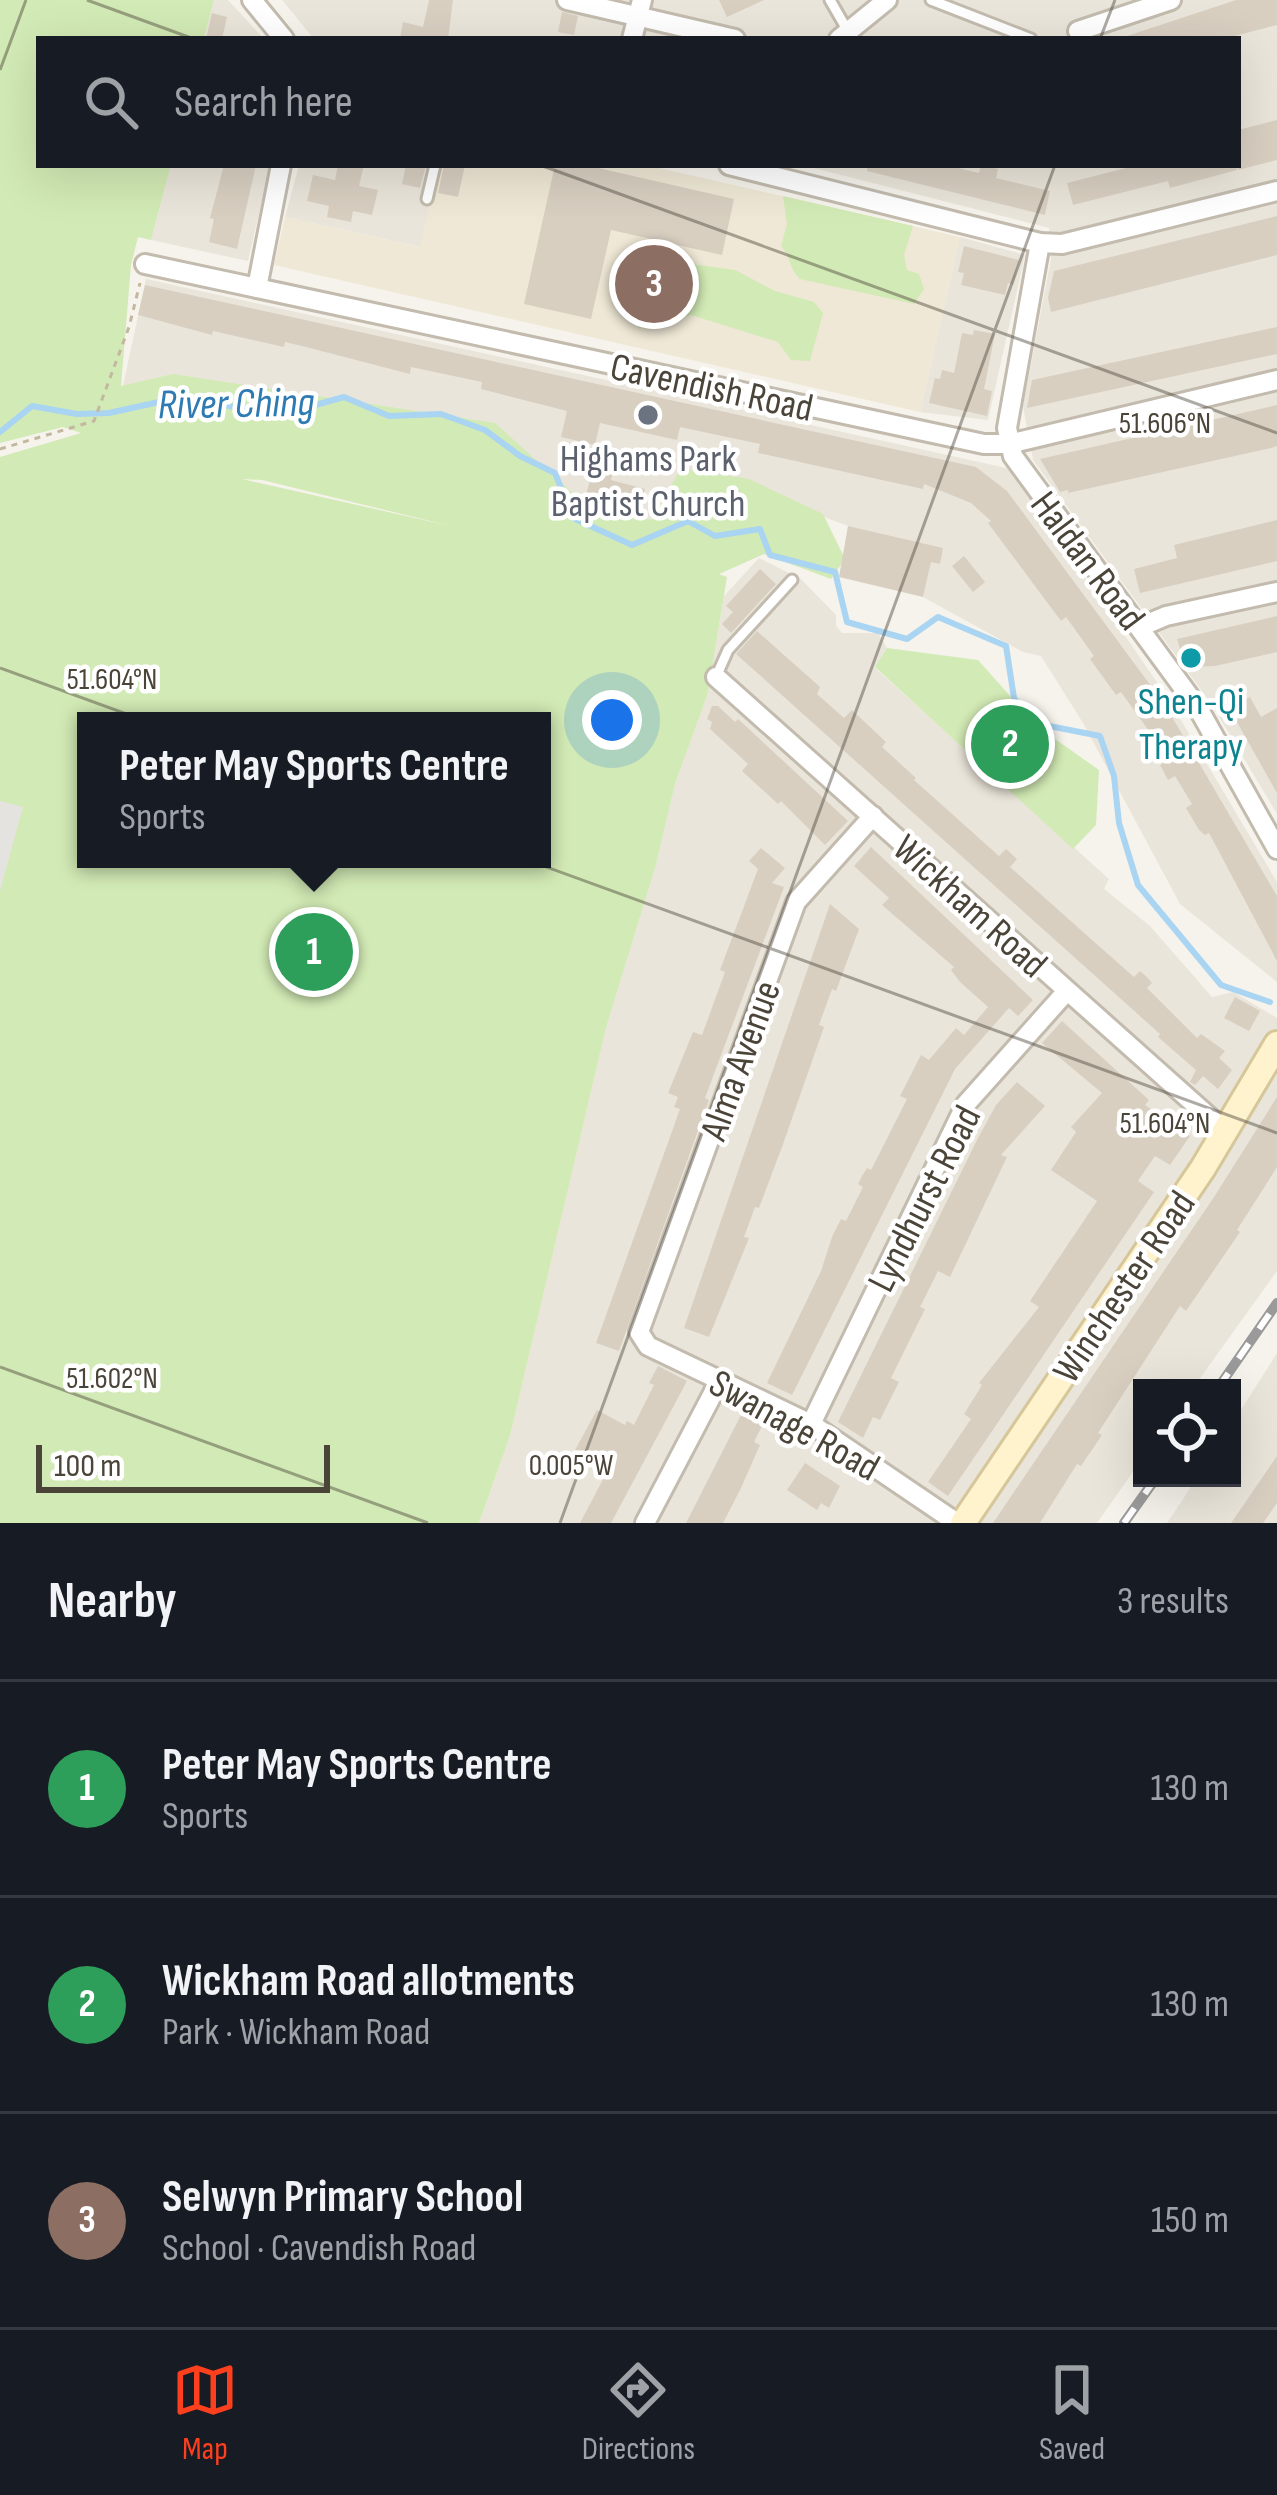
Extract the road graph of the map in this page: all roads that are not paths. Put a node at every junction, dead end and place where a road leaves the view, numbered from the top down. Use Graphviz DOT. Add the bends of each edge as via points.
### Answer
graph roads {
  1 [pos="252,0"];
  2 [pos="567,0"];
  3 [pos="830,0"];
  4 [pos="887,0"];
  5 [pos="931,0"];
  6 [pos="1171,0"];
  7 [pos="640,8"];
  8 [pos="1078,31"];
  9 [pos="282,36"];
  10 [pos="726,36"];
  11 [pos="844,36"];
  12 [pos="1023,36"];
  13 [pos="280,168"];
  14 [pos="434,168"];
  15 [pos="741,168"];
  16 [pos="1277,191"];
  17 [pos="427,199"];
  18 [pos="1040,244"];
  19 [pos="145,264"];
  20 [pos="257,288"];
  21 [pos="1277,380"];
  22 [pos="1009,444"];
  23 [pos="792,580"];
  24 [pos="1277,592"];
  25 [pos="1140,627"];
  26 [pos="716,677"];
  27 [pos="873,816"];
  28 [pos="1277,848"];
  29 [pos="1066,992"];
  30 [pos="1277,1044"];
  31 [pos="1226,1132"];
  32 [pos="643,1326"];
  33 [pos="721,1380"];
  34 [pos="811,1424"];
  35 [pos="645,1523"];
  36 [pos="960,1523"];
  1 -- 9 [label="street"];
  2 -- 7 [label="street"];
  3 -- 11 [label="lane"];
  4 -- 11 [label="street"];
  5 -- 12 [label="lane"];
  6 -- 8 [label="street"];
  7 -- 10 [label="street"];
  13 -- 20 [label="street"];
  14 -- 17 [label="lane"];
  15 -- 18 [label="street"];
  16 -- 18 [label="street"];
  18 -- 22 [label="street"];
  19 -- 20 [label="street, Cavendish Road"];
  20 -- 22 [label="street, Cavendish Road"];
  21 -- 22 [label="street, Cavendish Road"];
  22 -- 25 [label="street, Haldan Road"];
  23 -- 26 [label="lane" via="728,650"];
  24 -- 25 [label="street"];
  25 -- 28 [label="street, Haldan Road" via="1198,708"];
  26 -- 27 [label="street, Wickham Road"];
  27 -- 29 [label="street, Wickham Road"];
  27 -- 32 [label="street, Alma Avenue" via="796,902"];
  29 -- 31 [label="street, Wickham Road"];
  29 -- 34 [label="street, Lyndhurst Road" via="966,1104"];
  30 -- 31 [label="main road, Winchester Road"];
  31 -- 36 [label="main road, Winchester Road"];
  32 -- 33 [label="street, Swanage Road" via="648,1346"];
  33 -- 34 [label="street, Swanage Road"];
  33 -- 35 [label="street"];
  34 -- 36 [label="street, Swanage Road"];
}
